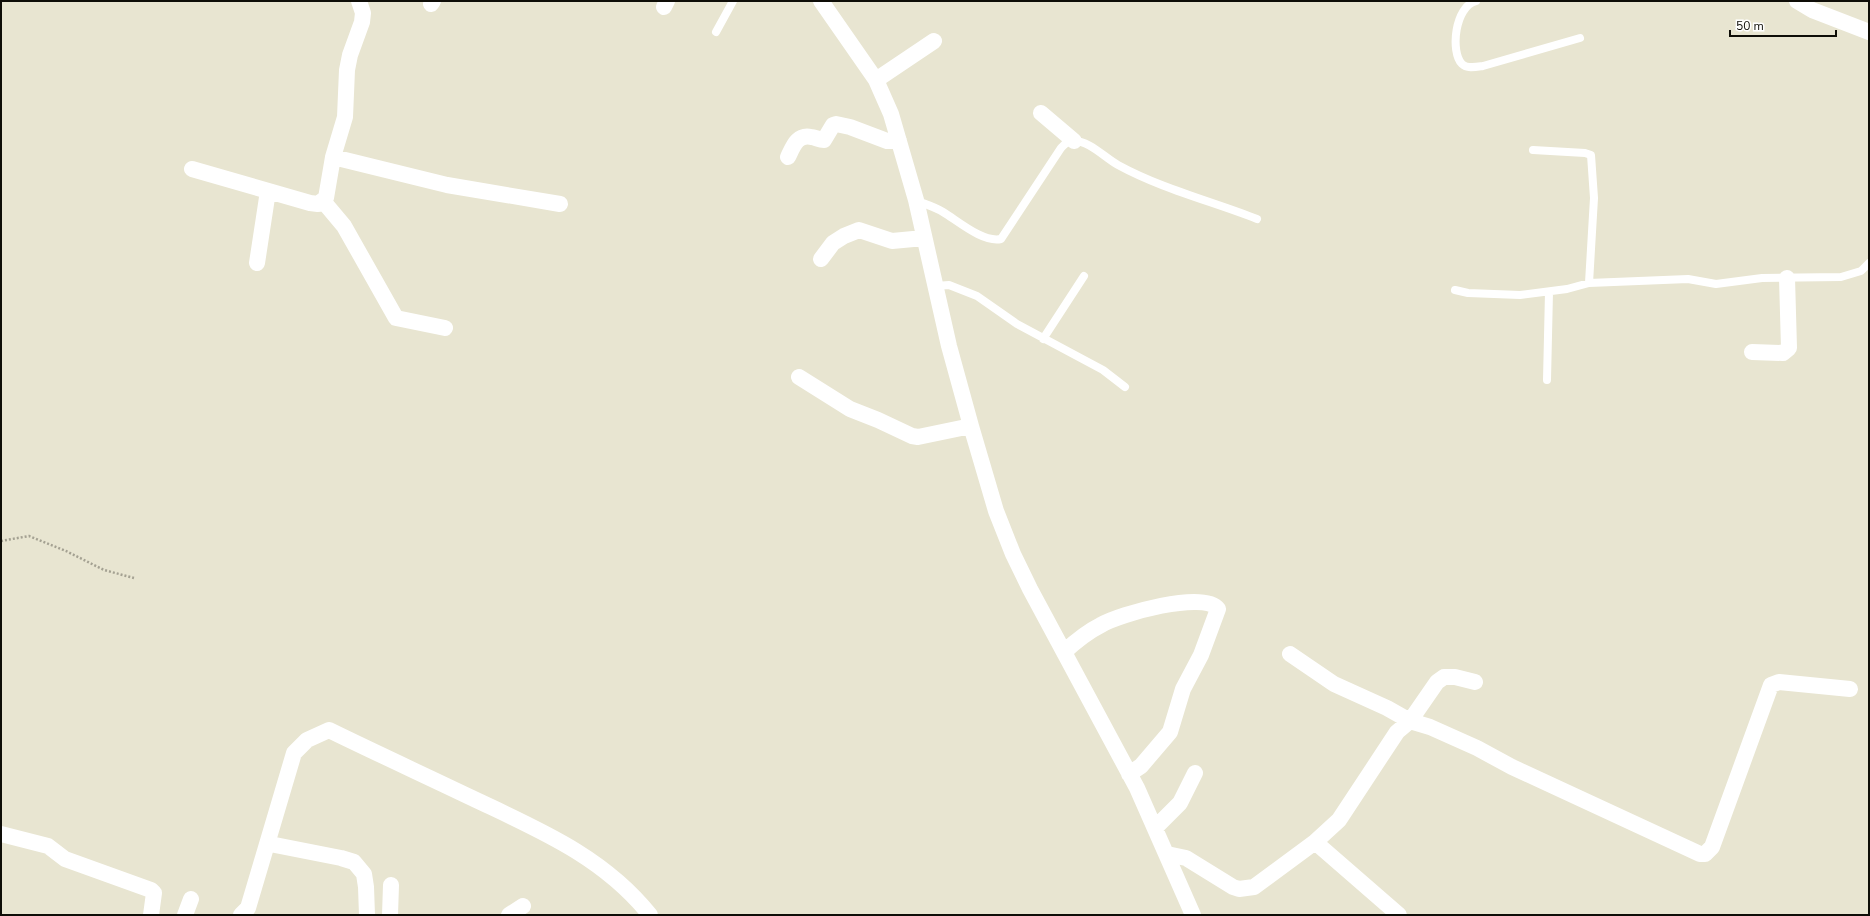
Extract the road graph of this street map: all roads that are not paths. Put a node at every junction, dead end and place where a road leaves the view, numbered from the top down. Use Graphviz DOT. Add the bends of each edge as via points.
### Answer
graph roads {
  1 [pos="359,1"];
  2 [pos="733,1"];
  3 [pos="821,1"];
  4 [pos="1476,1"];
  5 [pos="1797,1"];
  6 [pos="716,32"];
  7 [pos="1869,32"];
  8 [pos="1580,38"];
  9 [pos="934,42"];
  10 [pos="876,80"];
  11 [pos="1041,113"];
  12 [pos="899,141"];
  13 [pos="1074,141"];
  14 [pos="1533,150"];
  15 [pos="333,157"];
  16 [pos="788,157"];
  17 [pos="192,169"];
  18 [pos="268,191"];
  19 [pos="916,200"];
  20 [pos="323,201"];
  21 [pos="560,204"];
  22 [pos="1257,219"];
  23 [pos="924,238"];
  24 [pos="821,259"];
  25 [pos="257,263"];
  26 [pos="1869,263"];
  27 [pos="1084,276"];
  28 [pos="1787,278"];
  29 [pos="1589,283"];
  30 [pos="936,286"];
  31 [pos="1455,290"];
  32 [pos="1549,292"];
  33 [pos="445,328"];
  34 [pos="1043,339"];
  35 [pos="1752,352"];
  36 [pos="799,377"];
  37 [pos="1547,380"];
  38 [pos="1125,386"];
  39 [pos="971,426"];
  40 [pos="1064,652"];
  41 [pos="1290,654"];
  42 [pos="1475,682"];
  43 [pos="1850,689"];
  44 [pos="1410,721"];
  45 [pos="1195,773"];
  46 [pos="1129,774"];
  47 [pos="1156,828"];
  48 [pos="1,834"];
  49 [pos="1315,842"];
  50 [pos="275,845"];
  51 [pos="1167,854"];
  52 [pos="391,885"];
  53 [pos="191,899"];
  54 [pos="523,906"];
  55 [pos="151,915"];
  56 [pos="185,915"];
  57 [pos="241,915"];
  58 [pos="367,915"];
  59 [pos="390,915"];
  60 [pos="509,915"];
  61 [pos="650,915"];
  62 [pos="1193,915"];
  63 [pos="1399,915"];
  1 -- 15 [label="street" via="363,13 362,22 347,70 345,117"];
  2 -- 6 [label="lane"];
  3 -- 10 [label="street"];
  4 -- 8 [label="lane" via="1466,6 1456,28 1459,59 1463,65 1483,66"];
  5 -- 7 [label="street" via="1812,10"];
  9 -- 10 [label="street"];
  10 -- 12 [label="street" via="891,114"];
  11 -- 13 [label="street"];
  12 -- 16 [label="street" via="886,141 836,124 824,140 810,136 800,138"];
  12 -- 19 [label="street"];
  13 -- 19 [label="lane" via="1066,143 1061,148 1002,239 987,238 942,211"];
  13 -- 22 [label="lane" via="1086,144 1118,165 1165,187"];
  14 -- 29 [label="lane" via="1585,153 1591,156 1594,198"];
  15 -- 20 [label="street" via="329,188"];
  15 -- 21 [label="street" via="447,185"];
  17 -- 18 [label="street"];
  18 -- 20 [label="street" via="310,203 318,204"];
  18 -- 25 [label="street"];
  19 -- 23 [label="street"];
  20 -- 33 [label="street" via="344,226 396,318"];
  23 -- 24 [label="street" via="892,241 859,230 833,243"];
  23 -- 30 [label="street"];
  26 -- 28 [label="lane" via="1861,271 1847,276"];
  27 -- 34 [label="lane"];
  28 -- 29 [label="lane" via="1762,278 1716,284 1688,279"];
  28 -- 35 [label="street" via="1788,348 1783,353"];
  29 -- 32 [label="lane"];
  30 -- 34 [label="lane" via="948,285 977,296"];
  30 -- 39 [label="street"];
  31 -- 32 [label="lane" via="1468,294 1488,295"];
  32 -- 37 [label="lane"];
  34 -- 38 [label="lane" via="1103,370"];
  36 -- 39 [label="street" via="850,409 912,436"];
  39 -- 40 [label="street" via="996,511 1013,554"];
  40 -- 46 [label="street"];
  40 -- 46 [label="street" via="1102,624 1154,607 1166,604 1208,603 1218,609 1201,655 1183,689 1170,732 1141,766"];
  41 -- 44 [label="street" via="1334,684"];
  42 -- 44 [label="street" via="1444,677 1437,682"];
  43 -- 44 [label="street" via="1779,682 1771,686 1712,847 1705,854 1700,854 1512,767 1477,748"];
  44 -- 49 [label="street" via="1397,732 1339,820"];
  45 -- 47 [label="street" via="1180,804"];
  46 -- 47 [label="street"];
  47 -- 51 [label="street"];
  48 -- 55 [label="street" via="48,846 65,859 151,890 154,892"];
  49 -- 51 [label="street" via="1254,887 1243,889 1233,887 1186,858"];
  49 -- 63 [label="street"];
  50 -- 58 [label="street" via="354,862 364,874"];
  51 -- 62 [label="street"];
  52 -- 59 [label="street"];
  53 -- 56 [label="street"];
  54 -- 60 [label="street"];
  57 -- 61 [label="street" via="248,908 294,753 307,740 329,730 543,832 601,866 625,887"];
}
